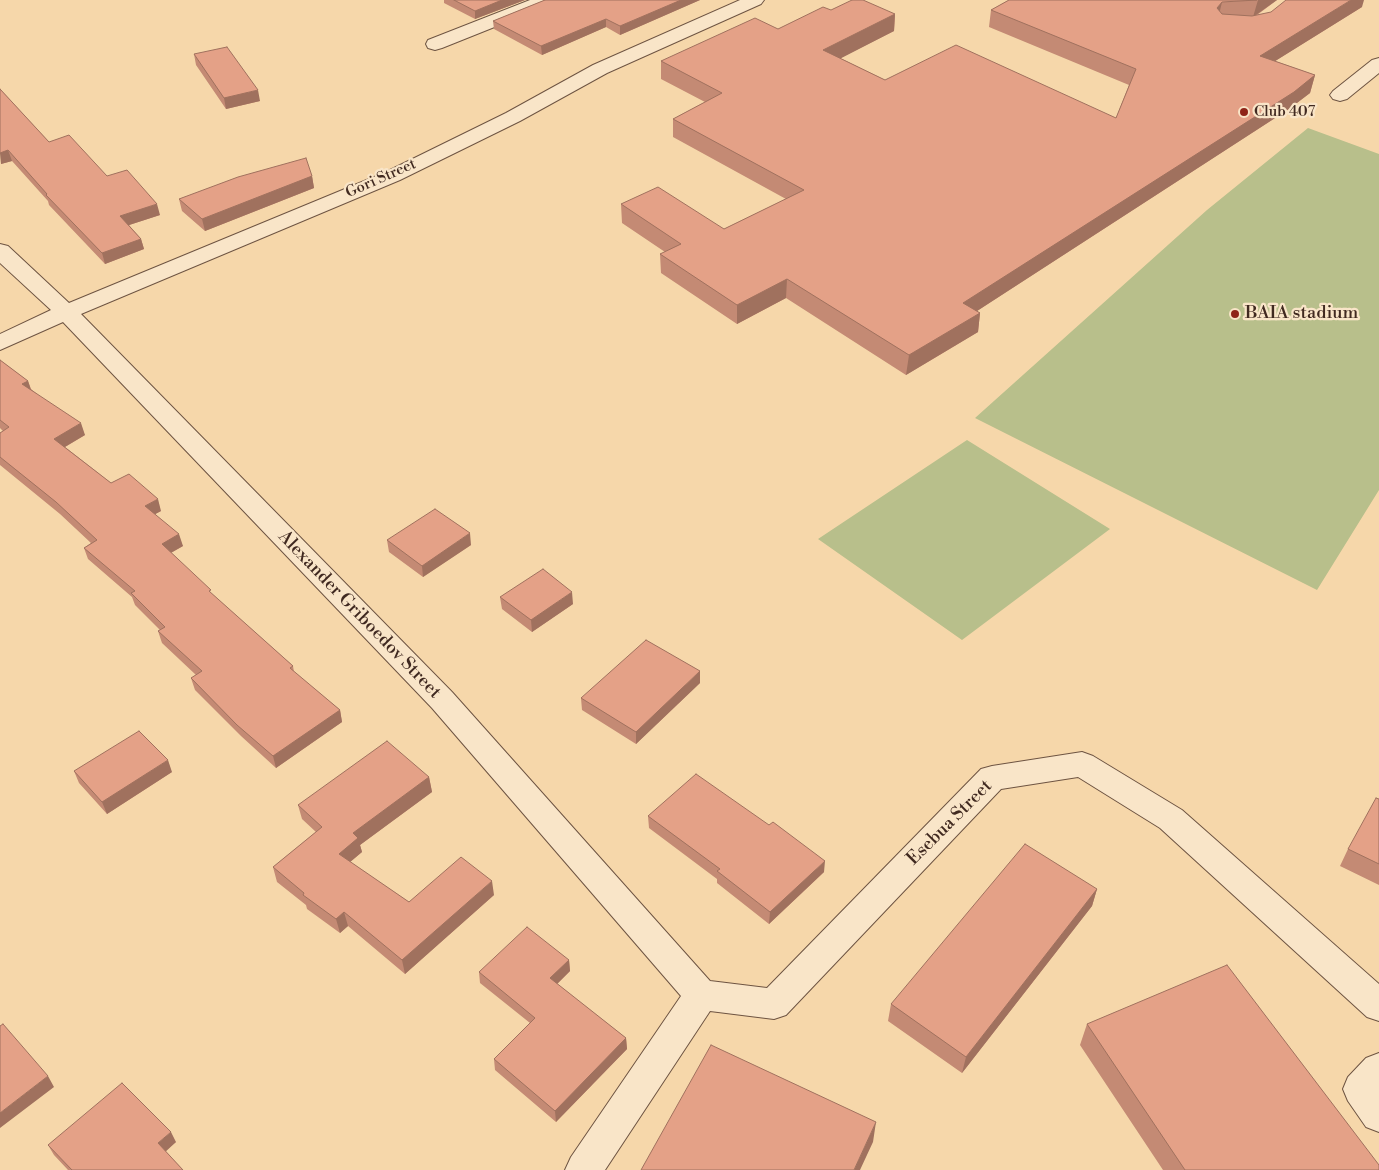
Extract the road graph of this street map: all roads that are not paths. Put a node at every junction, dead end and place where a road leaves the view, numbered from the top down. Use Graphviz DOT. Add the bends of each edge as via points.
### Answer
graph roads {
  1 [pos="546,0"];
  2 [pos="755,0"];
  3 [pos="435,44"];
  4 [pos="1379,64"];
  5 [pos="1340,95"];
  6 [pos="0,251"];
  7 [pos="66,312"];
  8 [pos="0,343"];
  9 [pos="701,995"];
  10 [pos="1379,1006"];
  11 [pos="1379,1069"];
  12 [pos="1379,1114"];
  13 [pos="584,1170"];
  1 -- 3 [label="street"];
  2 -- 7 [label="street, Gori Street" via="600,69 513,117 393,176"];
  4 -- 5 [label="street"];
  6 -- 7 [label="street, Alexander Griboedov Street"];
  7 -- 8 [label="street, Gori Street"];
  7 -- 9 [label="street, Alexander Griboedov Street" via="442,700"];
  9 -- 10 [label="street, Esebua Street" via="774,1004 992,778 1082,764 1171,819"];
  9 -- 13 [label="street"];
  11 -- 12 [label="street" via="1361,1089"];
}
